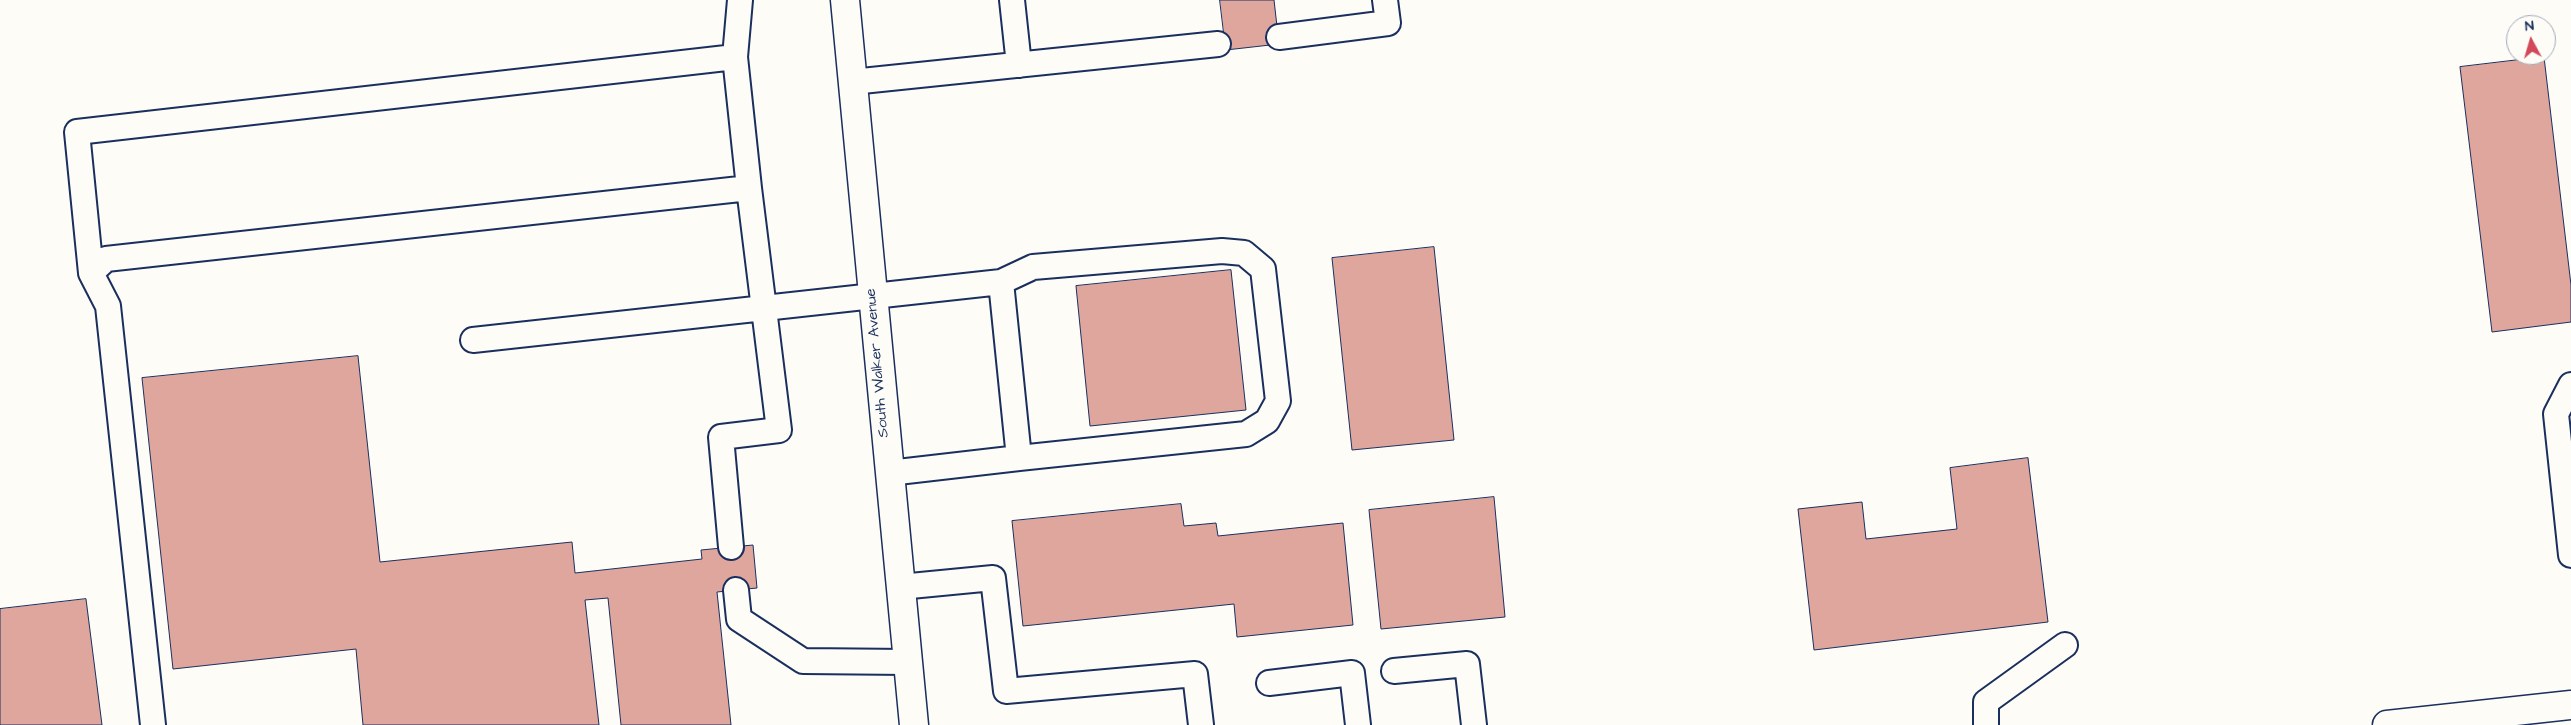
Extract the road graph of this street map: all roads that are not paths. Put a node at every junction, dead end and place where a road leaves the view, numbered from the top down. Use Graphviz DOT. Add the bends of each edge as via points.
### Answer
graph roads {
  1 [pos="740,0"];
  2 [pos="845,0"];
  3 [pos="1012,0"];
  4 [pos="1385,0"];
  5 [pos="1279,37"];
  6 [pos="1218,44"];
  7 [pos="735,57"];
  8 [pos="1019,65"];
  9 [pos="852,82"];
  10 [pos="749,188"];
  11 [pos="91,273"];
  12 [pos="1001,282"];
  13 [pos="872,297"];
  14 [pos="765,309"];
  15 [pos="473,340"];
  16 [pos="2571,385"];
  17 [pos="1019,458"];
  18 [pos="889,473"];
  19 [pos="731,547"];
  20 [pos="2571,556"];
  21 [pos="900,587"];
  22 [pos="736,590"];
  23 [pos="2065,645"];
  24 [pos="908,662"];
  25 [pos="1394,672"];
  26 [pos="1269,682"];
  27 [pos="2571,705"];
  28 [pos="153,725"];
  29 [pos="914,725"];
  30 [pos="1201,725"];
  31 [pos="1358,725"];
  32 [pos="1474,725"];
  33 [pos="1986,725"];
  34 [pos="2387,725"];
  1 -- 7 [label="lane"];
  2 -- 9 [label="main road, South Walker Avenue"];
  3 -- 8 [label="lane"];
  4 -- 5 [label="lane" via="1388,23"];
  6 -- 8 [label="lane"];
  7 -- 10 [label="lane"];
  7 -- 11 [label="lane" via="77,132"];
  8 -- 9 [label="lane"];
  9 -- 13 [label="main road, South Walker Avenue"];
  10 -- 11 [label="lane" via="106,259"];
  10 -- 14 [label="lane"];
  11 -- 28 [label="lane" via="108,306"];
  12 -- 13 [label="lane"];
  12 -- 17 [label="lane"];
  12 -- 17 [label="lane" via="1033,267 1222,251 1244,254 1263,270 1278,401 1267,421 1246,434"];
  13 -- 14 [label="lane"];
  13 -- 18 [label="main road, South Walker Avenue"];
  14 -- 15 [label="lane"];
  14 -- 19 [label="lane" via="779,430 721,437"];
  16 -- 20 [label="lane" via="2556,414"];
  17 -- 18 [label="lane"];
  18 -- 21 [label="main road, South Walker Avenue"];
  21 -- 24 [label="main road, South Walker Avenue"];
  21 -- 30 [label="lane" via="993,578 1006,692 1195,674"];
  22 -- 24 [label="lane" via="739,619 803,661"];
  23 -- 33 [label="lane" via="1986,702"];
  24 -- 29 [label="main road, South Walker Avenue"];
  25 -- 32 [label="lane" via="1467,664"];
  26 -- 31 [label="lane" via="1352,673"];
  27 -- 34 [label="main road"];
}
